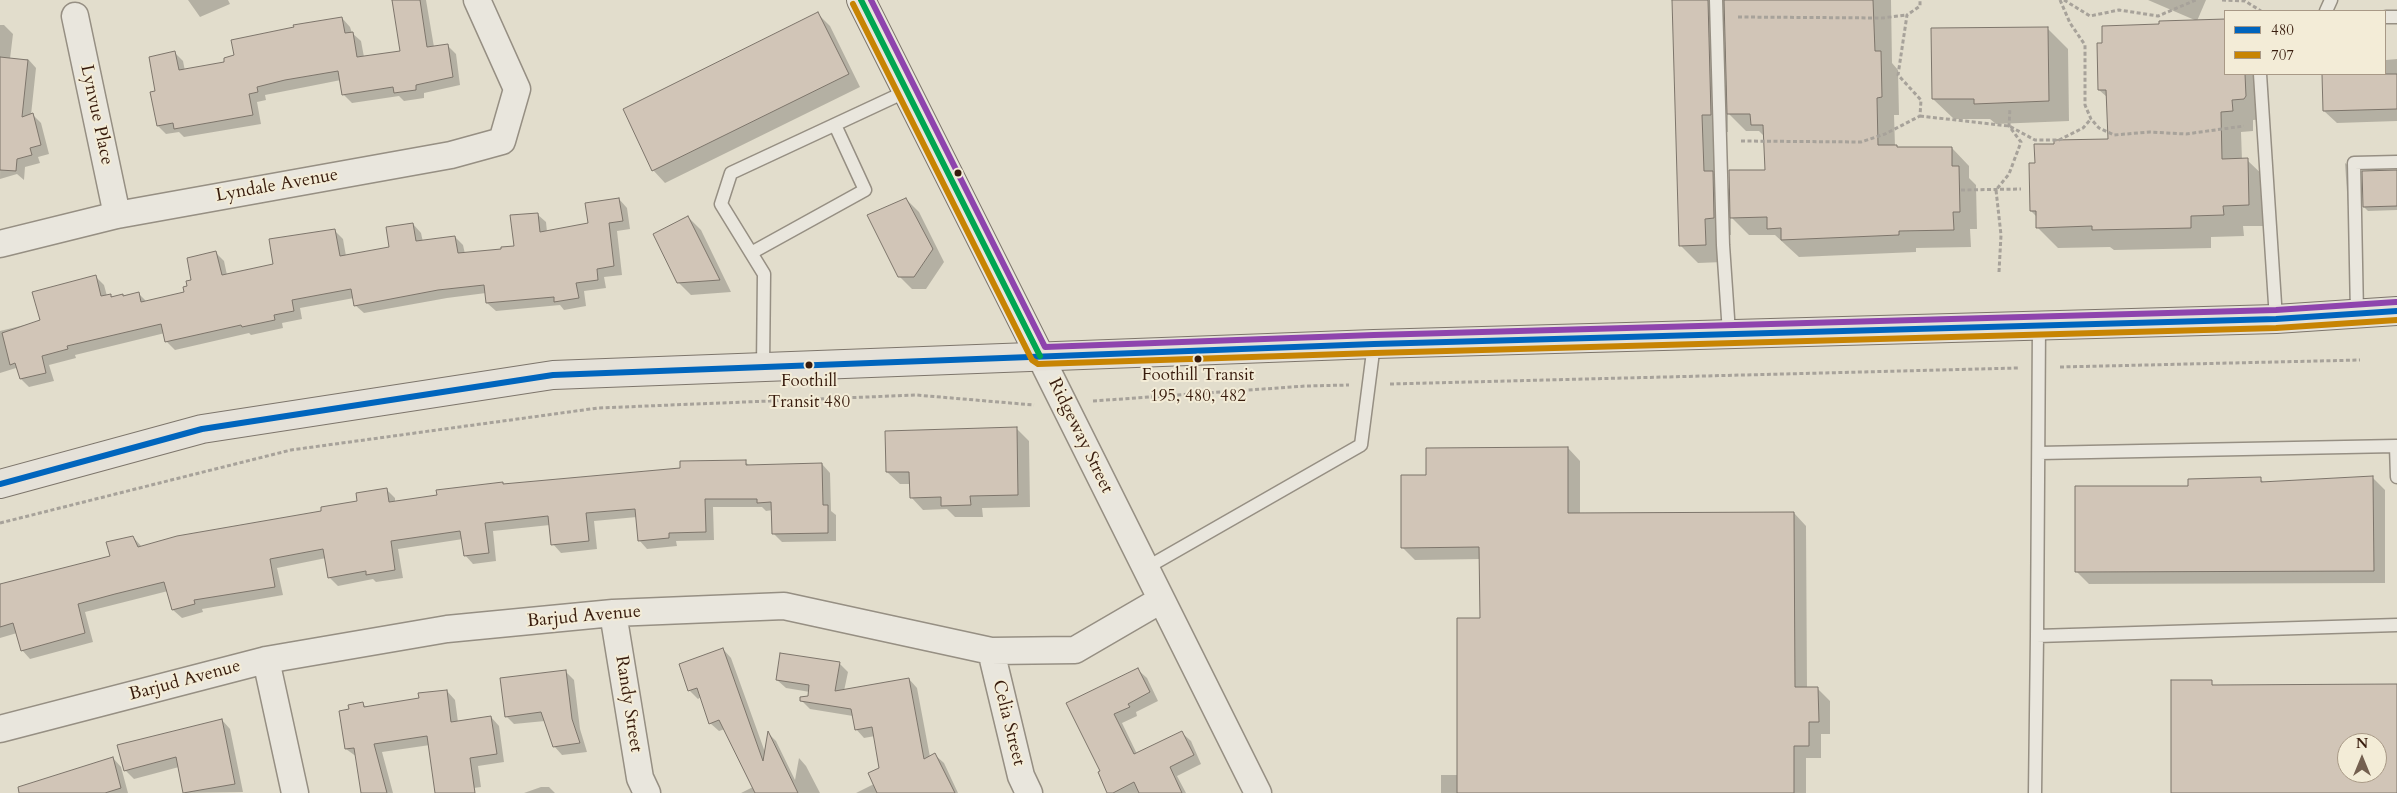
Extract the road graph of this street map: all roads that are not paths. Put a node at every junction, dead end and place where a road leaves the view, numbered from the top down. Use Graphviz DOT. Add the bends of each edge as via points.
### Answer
graph roads {
  1 [pos="477,0"];
  2 [pos="861,0"];
  3 [pos="1716,0"];
  4 [pos="75,16"];
  5 [pos="2260,75"];
  6 [pos="906,91"];
  7 [pos="835,125"];
  8 [pos="2397,162"];
  9 [pos="117,215"];
  10 [pos="0,244"];
  11 [pos="751,253"];
  12 [pos="2397,311"];
  13 [pos="2357,314"];
  14 [pos="2276,319"];
  15 [pos="2039,325"];
  16 [pos="1729,333"];
  17 [pos="1374,344"];
  18 [pos="1040,356"];
  19 [pos="763,367"];
  20 [pos="2039,453"];
  21 [pos="2397,477"];
  22 [pos="0,484"];
  23 [pos="1146,568"];
  24 [pos="1161,600"];
  25 [pos="613,613"];
  26 [pos="2397,625"];
  27 [pos="2037,636"];
  28 [pos="990,651"];
  29 [pos="266,660"];
  30 [pos="0,729"];
  31 [pos="296,793"];
  32 [pos="647,793"];
  33 [pos="1029,793"];
  34 [pos="1258,793"];
  35 [pos="2035,793"];
  1 -- 9 [label="street, Lyndale Avenue" via="517,89 502,141 451,155"];
  2 -- 6 [label="street, Ridgeway Street"];
  3 -- 16 [label="lane"];
  4 -- 9 [label="street, Lynvue Place"];
  5 -- 14 [label="lane"];
  6 -- 7 [label="lane"];
  6 -- 18 [label="street, Ridgeway Street"];
  7 -- 11 [label="lane" via="865,190"];
  7 -- 11 [label="lane" via="731,173 721,204"];
  8 -- 13 [label="lane" via="2354,163"];
  9 -- 10 [label="street, Lyndale Avenue"];
  11 -- 19 [label="lane" via="764,274"];
  12 -- 13 [label="main road"];
  13 -- 14 [label="main road"];
  14 -- 15 [label="main road"];
  15 -- 16 [label="main road"];
  15 -- 20 [label="lane"];
  16 -- 17 [label="main road"];
  17 -- 18 [label="main road"];
  17 -- 23 [label="lane" via="1361,445"];
  18 -- 19 [label="main road"];
  18 -- 23 [label="street, Ridgeway Street"];
  19 -- 22 [label="main road" via="553,375 202,429"];
  20 -- 21 [label="lane" via="2396,446"];
  20 -- 27 [label="lane"];
  23 -- 24 [label="street, Ridgeway Street"];
  24 -- 28 [label="street, Barjud Avenue" via="1075,650"];
  24 -- 34 [label="street, Ridgeway Street"];
  25 -- 28 [label="street, Barjud Avenue" via="784,606"];
  25 -- 29 [label="street, Barjud Avenue" via="448,629"];
  25 -- 32 [label="street, Randy Street" via="640,778"];
  26 -- 27 [label="lane"];
  27 -- 35 [label="lane"];
  28 -- 33 [label="street, Celia Street" via="1021,776"];
  29 -- 30 [label="street, Barjud Avenue"];
  29 -- 31 [label="street"];
}
